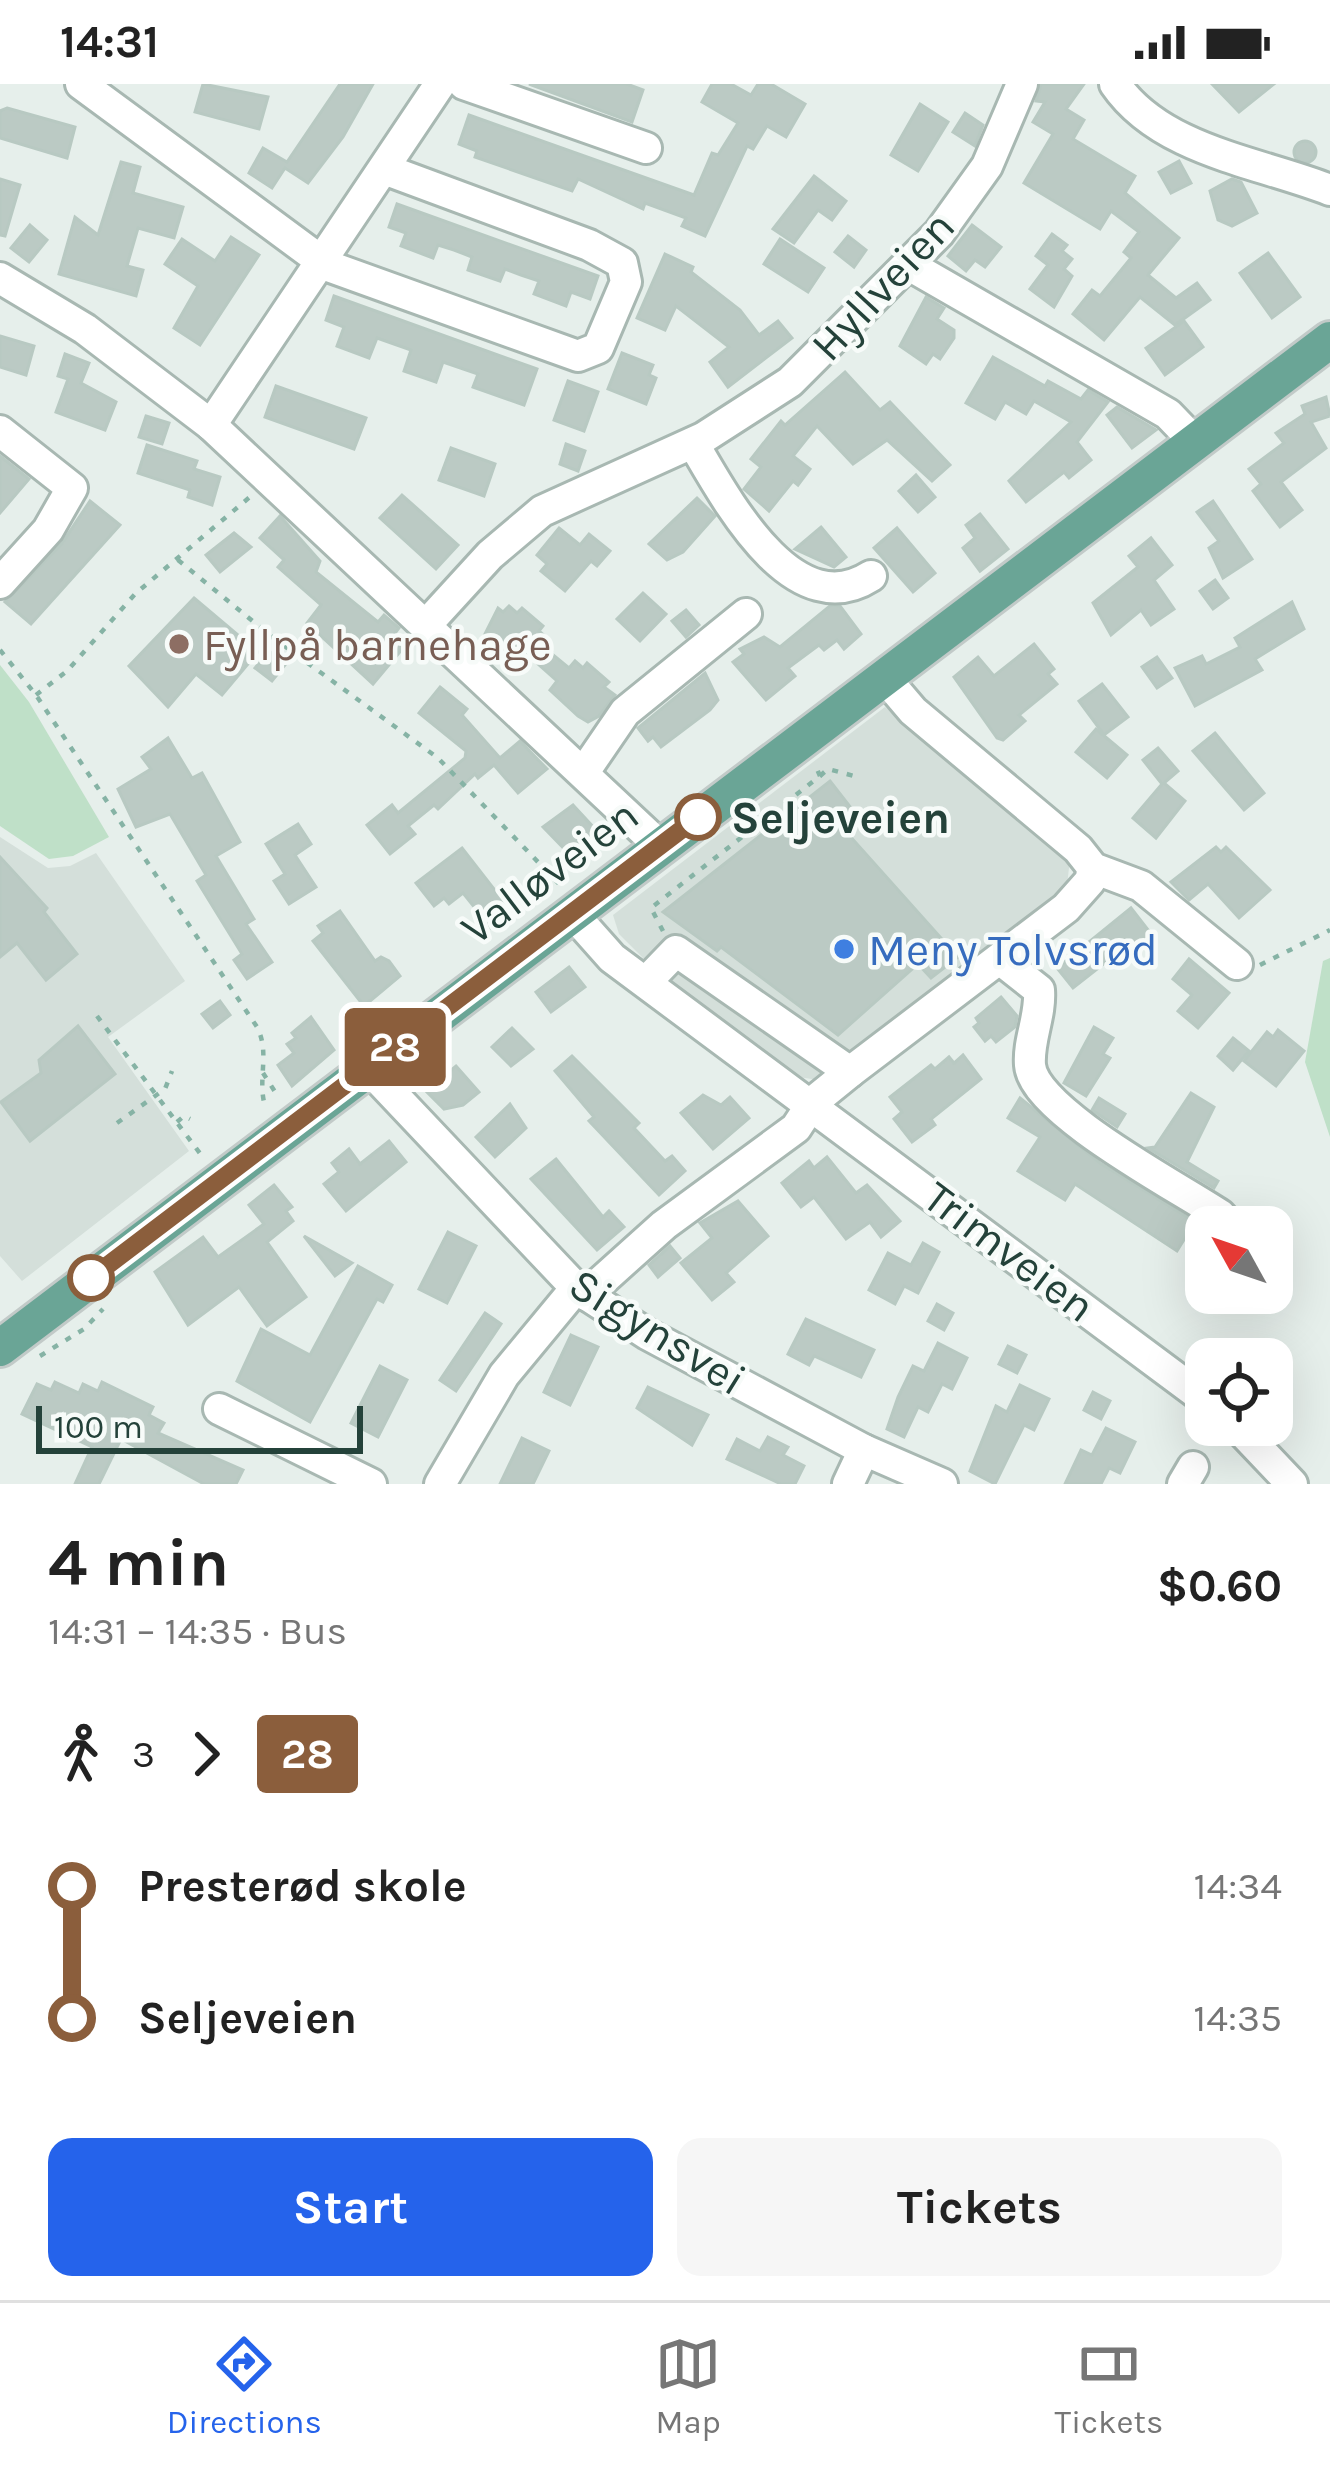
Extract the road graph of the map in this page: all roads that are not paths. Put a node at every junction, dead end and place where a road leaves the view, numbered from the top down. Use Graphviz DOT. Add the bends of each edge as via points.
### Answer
graph roads {
  1 [pos="81,84"];
  2 [pos="440,84"];
  3 [pos="464,84"];
  4 [pos="1022,84"];
  5 [pos="1115,84"];
  6 [pos="646,148"];
  7 [pos="384,169"];
  8 [pos="1330,190"];
  9 [pos="322,260"];
  10 [pos="909,265"];
  11 [pos="0,278"];
  12 [pos="1330,341"];
  13 [pos="211,425"];
  14 [pos="0,431"];
  15 [pos="693,442"];
  16 [pos="1196,442"];
  17 [pos="871,576"];
  18 [pos="0,583"];
  19 [pos="746,614"];
  20 [pos="426,625"];
  21 [pos="884,677"];
  22 [pos="584,772"];
  23 [pos="660,846"];
  24 [pos="1094,868"];
  25 [pos="570,903"];
  26 [pos="1001,961"];
  27 [pos="1237,964"];
  28 [pos="646,982"];
  29 [pos="368,1068"];
  30 [pos="850,1072"];
  31 [pos="813,1102"];
  32 [pos="1206,1206"];
  33 [pos="581,1292"];
  34 [pos="0,1348"];
  35 [pos="1185,1384"];
  36 [pos="219,1409"];
  37 [pos="1256,1446"];
  38 [pos="864,1450"];
  39 [pos="371,1484"];
  40 [pos="440,1484"];
  41 [pos="848,1484"];
  42 [pos="942,1484"];
  43 [pos="1292,1484"];
  1 -- 9 [label="street"];
  2 -- 7 [label="street"];
  3 -- 6 [label="street"];
  4 -- 10 [label="street, Hyllveien" via="987,166"];
  5 -- 8 [label="street" via="1127,101 1195,146"];
  7 -- 9 [label="street"];
  7 -- 9 [label="street" via="622,263 626,283 598,348 578,356"];
  9 -- 13 [label="street"];
  10 -- 15 [label="street, Hyllveien" via="790,382"];
  10 -- 16 [label="street" via="1141,397"];
  11 -- 13 [label="street" via="85,329"];
  12 -- 16 [label="main road, Valløveien"];
  13 -- 20 [label="street"];
  14 -- 18 [label="street" via="72,488 48,530"];
  15 -- 17 [label="street" via="791,576 820,589"];
  15 -- 20 [label="street, Hyllveien" via="542,511"];
  16 -- 21 [label="main road, Valløveien"];
  19 -- 22 [label="street" via="625,712"];
  20 -- 22 [label="street"];
  21 -- 23 [label="main road, Valløveien"];
  21 -- 24 [label="street"];
  22 -- 23 [label="street"];
  23 -- 25 [label="main road, Valløveien"];
  24 -- 26 [label="street" via="1079,896"];
  24 -- 27 [label="street" via="1141,886"];
  25 -- 28 [label="street, Trimveien" via="613,958"];
  25 -- 29 [label="main road, Valløveien"];
  26 -- 30 [label="street"];
  26 -- 32 [label="street" via="1039,990 1029,1067 1044,1094"];
  28 -- 30 [label="street" via="676,951"];
  28 -- 31 [label="street, Trimveien"];
  29 -- 33 [label="street, Sigynsvei"];
  29 -- 34 [label="main road, Valløveien"];
  30 -- 31 [label="street"];
  31 -- 33 [label="street" via="796,1128"];
  31 -- 35 [label="street, Trimveien"];
  33 -- 38 [label="street, Sigynsvei"];
  33 -- 40 [label="street" via="504,1375"];
  36 -- 39 [label="street"];
  37 -- 43 [label="street"];
  38 -- 41 [label="street"];
  38 -- 42 [label="street, Sigynsvei"];
}
